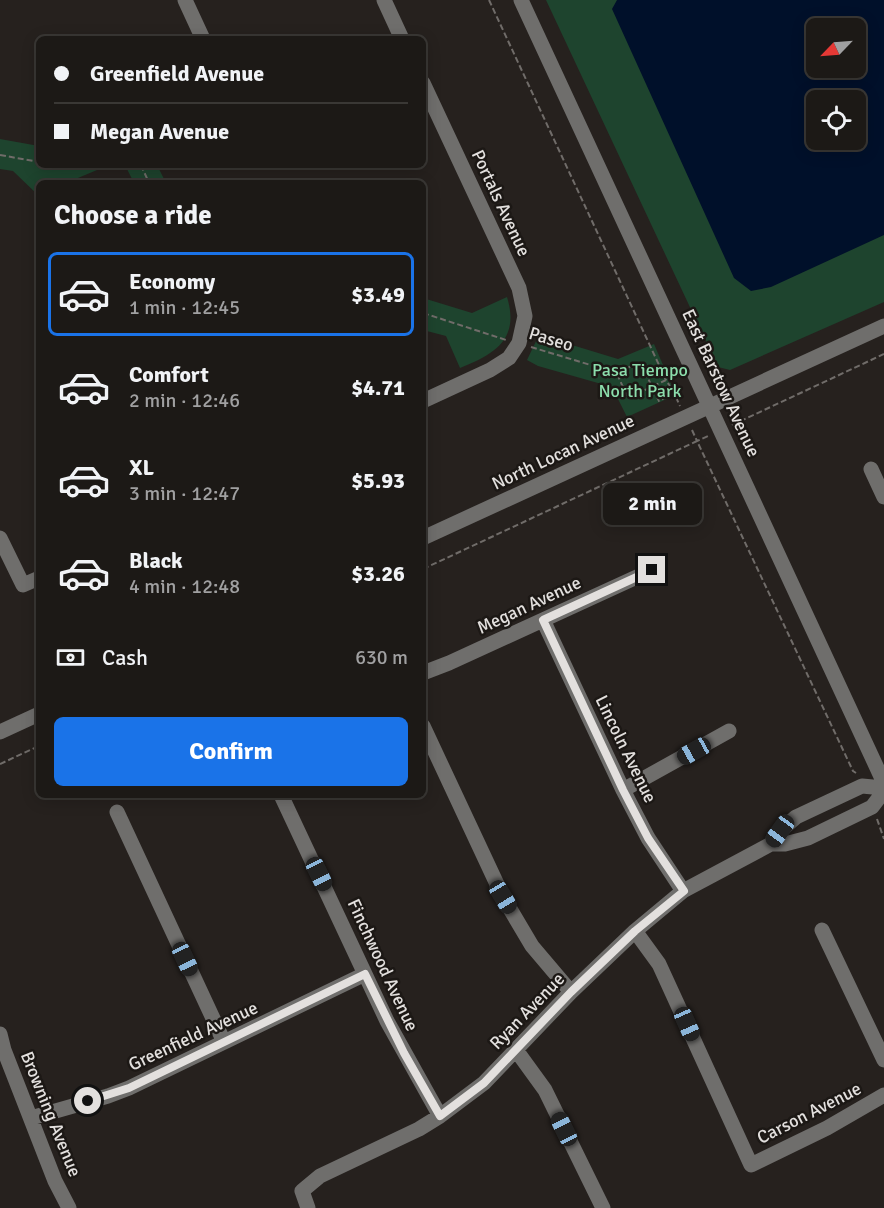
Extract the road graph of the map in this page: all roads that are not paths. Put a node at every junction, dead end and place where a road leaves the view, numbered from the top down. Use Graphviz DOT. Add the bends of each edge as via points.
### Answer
graph roads {
  1 [pos="185,0"];
  2 [pos="521,0"];
  3 [pos="387,1"];
  4 [pos="202,36"];
  5 [pos="401,36"];
  6 [pos="426,89"];
  7 [pos="884,326"];
  8 [pos="426,400"];
  9 [pos="710,406"];
  10 [pos="871,469"];
  11 [pos="884,496"];
  12 [pos="426,537"];
  13 [pos="0,538"];
  14 [pos="652,570"];
  15 [pos="36,579"];
  16 [pos="543,620"];
  17 [pos="426,672"];
  18 [pos="36,715"];
  19 [pos="729,731"];
  20 [pos="0,732"];
  21 [pos="426,732"];
  22 [pos="884,783"];
  23 [pos="884,789"];
  24 [pos="623,790"];
  25 [pos="283,798"];
  26 [pos="117,812"];
  27 [pos="771,844"];
  28 [pos="684,891"];
  29 [pos="822,930"];
  30 [pos="635,931"];
  31 [pos="365,974"];
  32 [pos="571,992"];
  33 [pos="0,1034"];
  34 [pos="224,1042"];
  35 [pos="516,1050"];
  36 [pos="884,1060"];
  37 [pos="884,1095"];
  38 [pos="440,1116"];
  39 [pos="31,1118"];
  40 [pos="69,1208"];
  41 [pos="308,1208"];
  42 [pos="603,1208"];
  1 -- 4 [label="street"];
  2 -- 9 [label="street, East Barstow Avenue"];
  3 -- 5 [label="street"];
  6 -- 8 [label="street, Portals Avenue" via="519,288 525,316 519,343 508,358"];
  7 -- 9 [label="street, North Locan Avenue"];
  9 -- 12 [label="street, North Locan Avenue"];
  9 -- 22 [label="street, East Barstow Avenue"];
  10 -- 11 [label="street"];
  13 -- 15 [label="street" via="22,585"];
  14 -- 16 [label="street, Megan Avenue"];
  16 -- 17 [label="street, Megan Avenue"];
  16 -- 24 [label="street, Lincoln Avenue"];
  18 -- 20 [label="street"];
  19 -- 24 [label="street"];
  21 -- 32 [label="street" via="503,897 532,946"];
  23 -- 27 [label="street, Ryan Avenue" via="872,807 808,838"];
  23 -- 27 [label="street, Ryan Avenue" via="862,786 796,817"];
  24 -- 28 [label="street, Lincoln Avenue" via="648,838"];
  25 -- 31 [label="street, Finchwood Avenue"];
  26 -- 34 [label="street"];
  27 -- 28 [label="street, Ryan Avenue"];
  28 -- 30 [label="street, Ryan Avenue"];
  29 -- 36 [label="street"];
  30 -- 32 [label="street, Ryan Avenue"];
  30 -- 37 [label="street, Carson Avenue" via="659,964 751,1165"];
  31 -- 34 [label="street, Greenfield Avenue"];
  31 -- 38 [label="street, Finchwood Avenue" via="399,1045"];
  32 -- 35 [label="street, Ryan Avenue"];
  33 -- 39 [label="street, Browning Avenue"];
  34 -- 39 [label="street, Greenfield Avenue" via="129,1088"];
  35 -- 38 [label="street, Ryan Avenue" via="484,1083"];
  35 -- 42 [label="street" via="545,1090"];
  38 -- 41 [label="street, Ryan Avenue" via="320,1176 302,1191"];
  39 -- 40 [label="street, Browning Avenue"];
}
